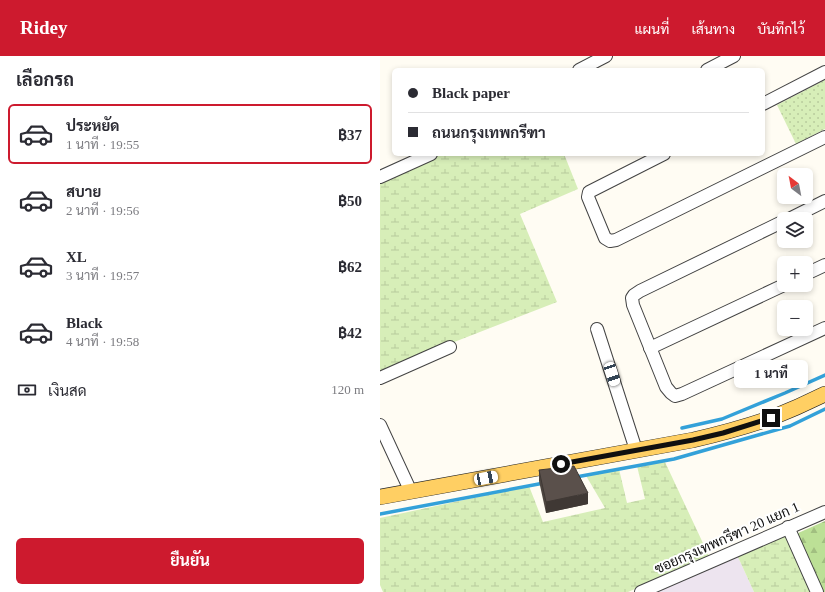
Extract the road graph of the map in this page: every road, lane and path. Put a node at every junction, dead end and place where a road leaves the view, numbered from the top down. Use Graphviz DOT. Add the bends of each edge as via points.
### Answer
graph roads {
  1 [pos="606,56"];
  2 [pos="734,56"];
  3 [pos="583,68"];
  4 [pos="711,68"];
  5 [pos="825,72"];
  6 [pos="765,103"];
  7 [pos="825,137"];
  8 [pos="427,156"];
  9 [pos="660,156"];
  10 [pos="380,177"];
  11 [pos="825,201"];
  12 [pos="803,212"];
  13 [pos="777,224"];
  14 [pos="825,265"];
  15 [pos="813,271"];
  16 [pos="777,288"];
  17 [pos="825,328"];
  18 [pos="597,329"];
  19 [pos="450,347"];
  20 [pos="650,348"];
  21 [pos="380,378"];
  22 [pos="825,394"];
  23 [pos="380,425"];
  24 [pos="636,450"];
  25 [pos="411,492"];
  26 [pos="380,497"];
  27 [pos="825,512"];
  28 [pos="788,527"];
  29 [pos="641,592"];
  30 [pos="817,592"];
  1 -- 3 [label="street"];
  2 -- 4 [label="street"];
  5 -- 6 [label="street"];
  7 -- 9 [label="street" via="616,240 610,241 605,238 588,197 589,192"];
  8 -- 10 [label="street"];
  11 -- 12 [label="street"];
  13 -- 20 [label="street" via="634,294 633,305"];
  14 -- 15 [label="street"];
  16 -- 20 [label="street"];
  17 -- 20 [label="street" via="675,396 666,387"];
  18 -- 24 [label="street"];
  19 -- 21 [label="street"];
  22 -- 24 [label="main road" via="771,418 723,433"];
  23 -- 25 [label="street"];
  24 -- 25 [label="main road"];
  25 -- 26 [label="main road"];
  27 -- 28 [label="street, ซอยกรุงเทพกรีฑา 20 แยก 1"];
  28 -- 29 [label="street, ซอยกรุงเทพกรีฑา 20 แยก 1"];
  28 -- 30 [label="street"];
}
